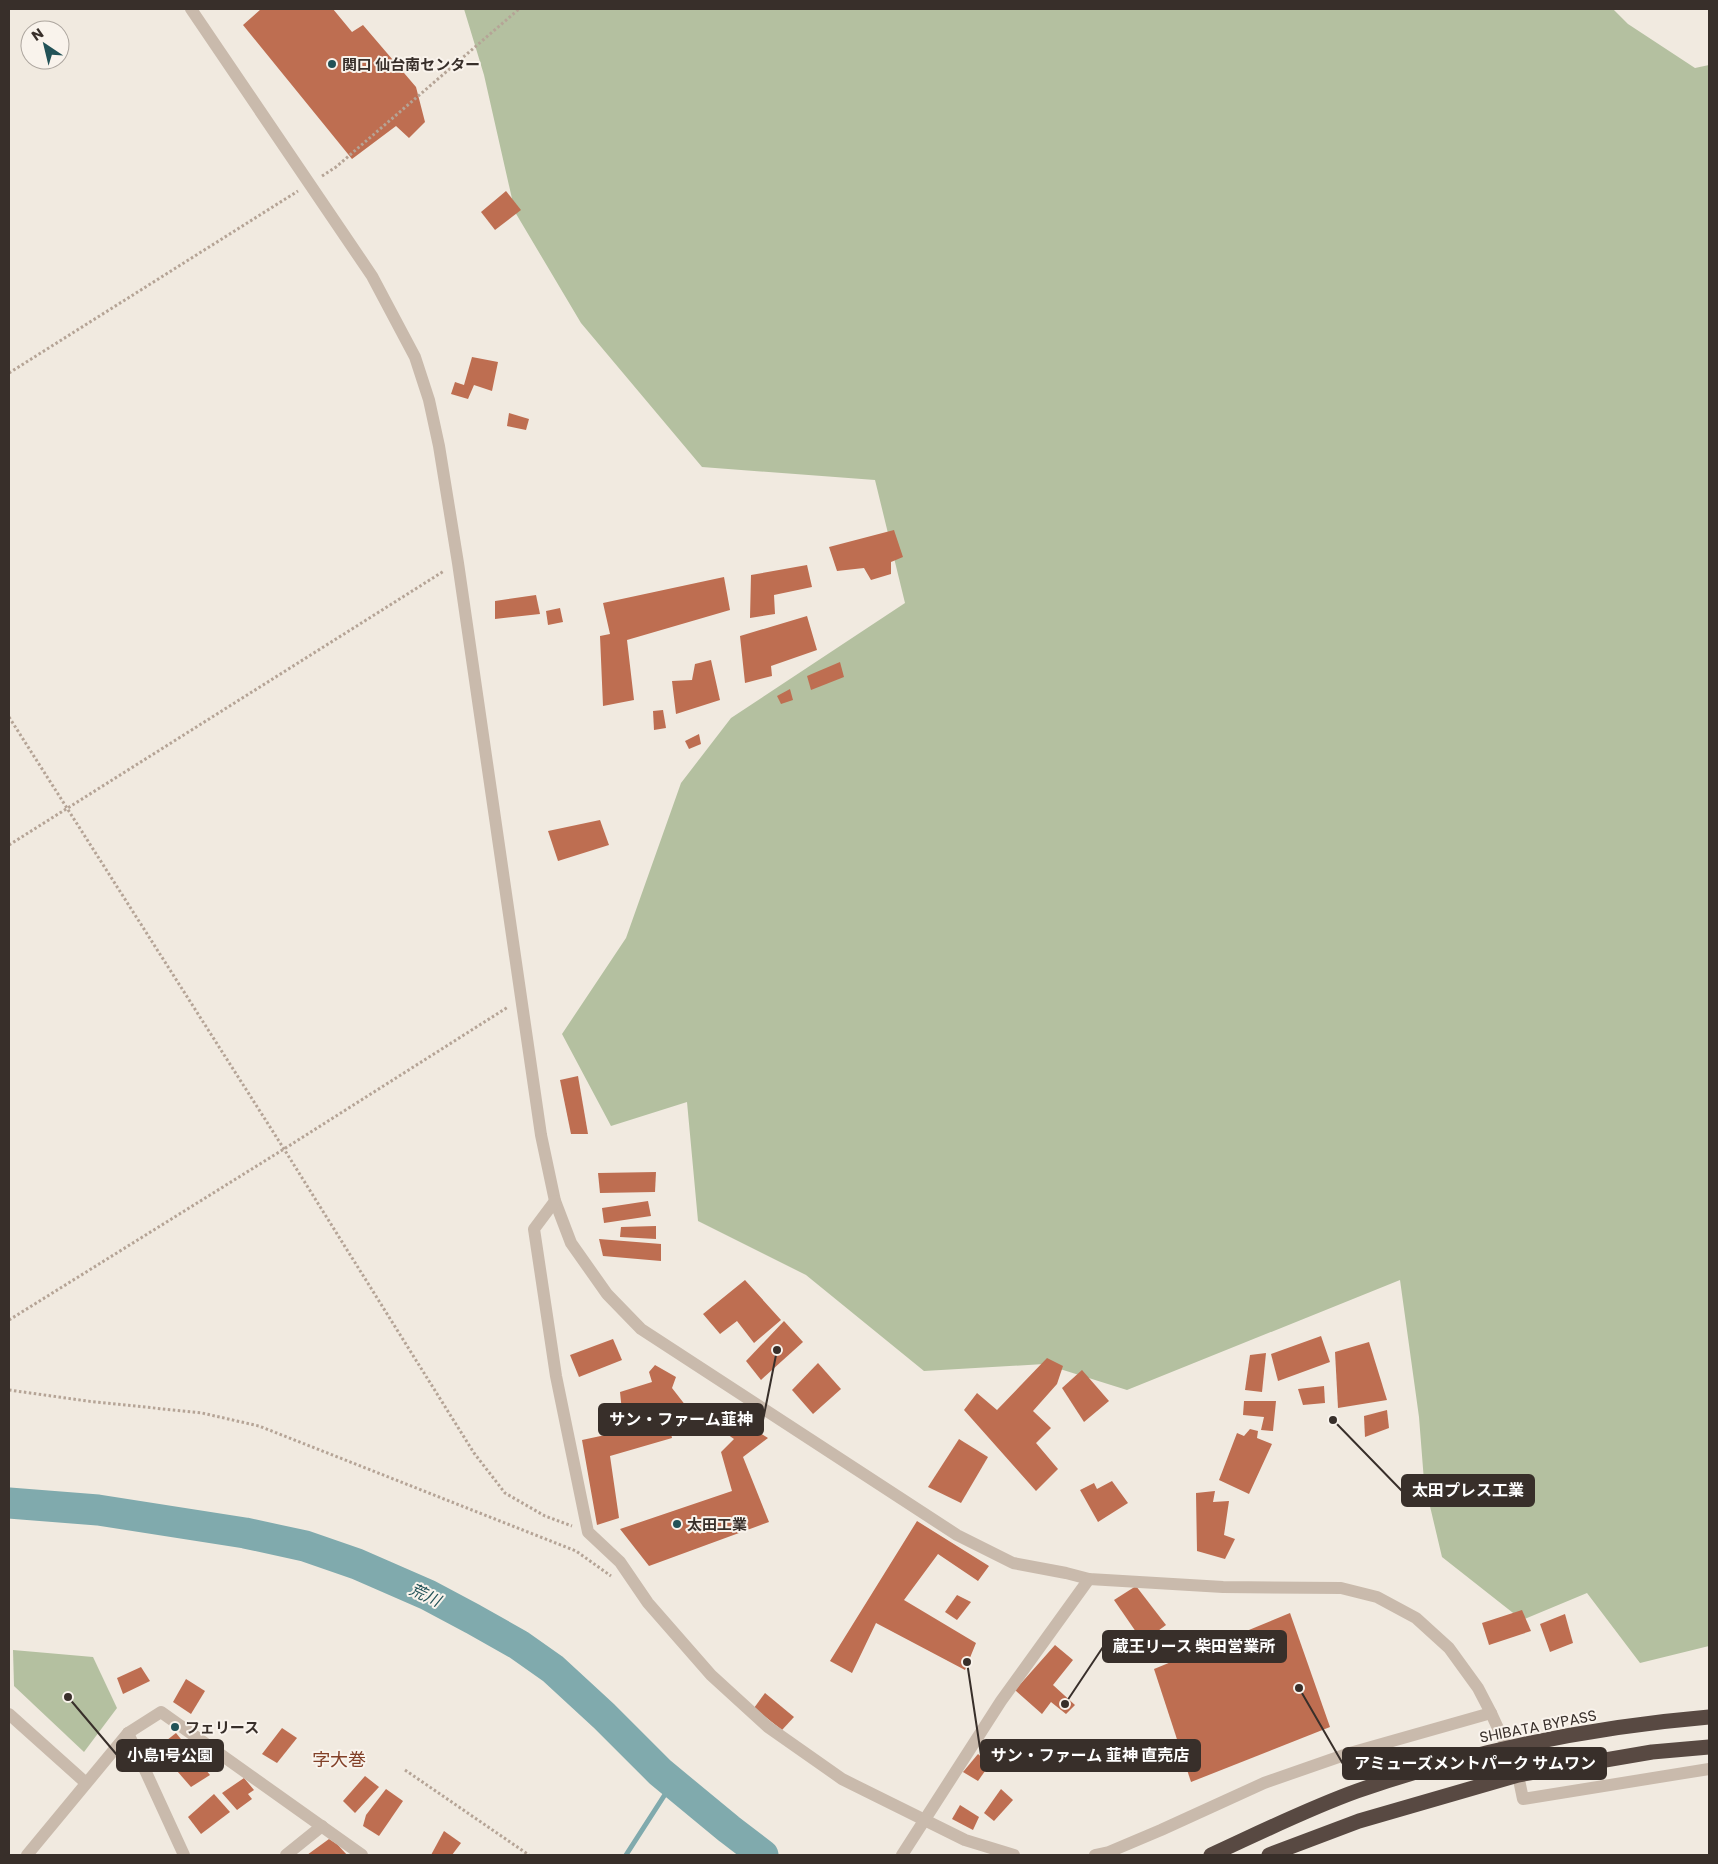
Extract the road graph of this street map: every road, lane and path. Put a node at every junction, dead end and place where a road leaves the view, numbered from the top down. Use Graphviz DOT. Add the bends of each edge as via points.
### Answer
graph roads {
  1 [pos="191,9"];
  2 [pos="519,9"];
  3 [pos="309,185"];
  4 [pos="9,373"];
  5 [pos="458,564"];
  6 [pos="9,716"];
  7 [pos="67,808"];
  8 [pos="9,846"];
  9 [pos="520,999"];
  10 [pos="284,1149"];
  11 [pos="555,1202"];
  12 [pos="9,1320"];
  13 [pos="9,1390"];
  14 [pos="588,1532"];
  15 [pos="1089,1579"];
  16 [pos="616,1580"];
  17 [pos="1491,1713"];
  18 [pos="9,1714"];
  19 [pos="1709,1717"];
  20 [pos="128,1733"];
  21 [pos="1709,1747"];
  22 [pos="1508,1748"];
  23 [pos="1709,1769"];
  24 [pos="405,1770"];
  25 [pos="1518,1775"];
  26 [pos="86,1783"];
  27 [pos="925,1820"];
  28 [pos="322,1826"];
  29 [pos="902,1854"];
  30 [pos="27,1855"];
  31 [pos="184,1855"];
  32 [pos="286,1855"];
  33 [pos="362,1855"];
  34 [pos="529,1855"];
  35 [pos="1014,1855"];
  36 [pos="1095,1855"];
  37 [pos="1211,1855"];
  38 [pos="1269,1855"];
  1 -- 3 [label="street"];
  2 -- 3 [label="path" via="336,167"];
  3 -- 4 [label="path"];
  3 -- 5 [label="street" via="372,276 415,357 437,437"];
  5 -- 7 [label="path"];
  5 -- 9 [label="street"];
  6 -- 7 [label="path"];
  7 -- 8 [label="path"];
  7 -- 10 [label="path"];
  9 -- 10 [label="path"];
  9 -- 11 [label="street"];
  10 -- 12 [label="path"];
  10 -- 14 [label="path" via="474,1453 505,1493 545,1516"];
  11 -- 14 [label="street" via="534,1229 556,1376"];
  11 -- 15 [label="street" via="571,1243 607,1294 641,1329 957,1535 1013,1563"];
  13 -- 16 [label="path" via="202,1414 259,1426 576,1551"];
  14 -- 27 [label="street" via="620,1562 648,1603 711,1675 768,1727 842,1779"];
  15 -- 17 [label="street" via="1223,1587 1341,1588 1377,1597 1416,1618 1449,1648 1478,1688"];
  15 -- 27 [label="street" via="1001,1702"];
  17 -- 22 [label="street"];
  17 -- 36 [label="street" via="1350,1753 1264,1784 1109,1852"];
  18 -- 26 [label="street"];
  19 -- 22 [label="highway, SHIBATA BYPASS" via="1663,1721"];
  20 -- 26 [label="street"];
  20 -- 28 [label="street" via="161,1712"];
  20 -- 31 [label="street"];
  21 -- 25 [label="highway" via="1652,1752"];
  22 -- 25 [label="street"];
  22 -- 37 [label="highway, SHIBATA BYPASS" via="1356,1792"];
  23 -- 25 [label="street" via="1523,1799"];
  24 -- 34 [label="path"];
  25 -- 38 [label="highway" via="1359,1821"];
  26 -- 30 [label="street"];
  27 -- 29 [label="street"];
  27 -- 35 [label="street" via="965,1840"];
  28 -- 32 [label="street"];
  28 -- 33 [label="street"];
}
